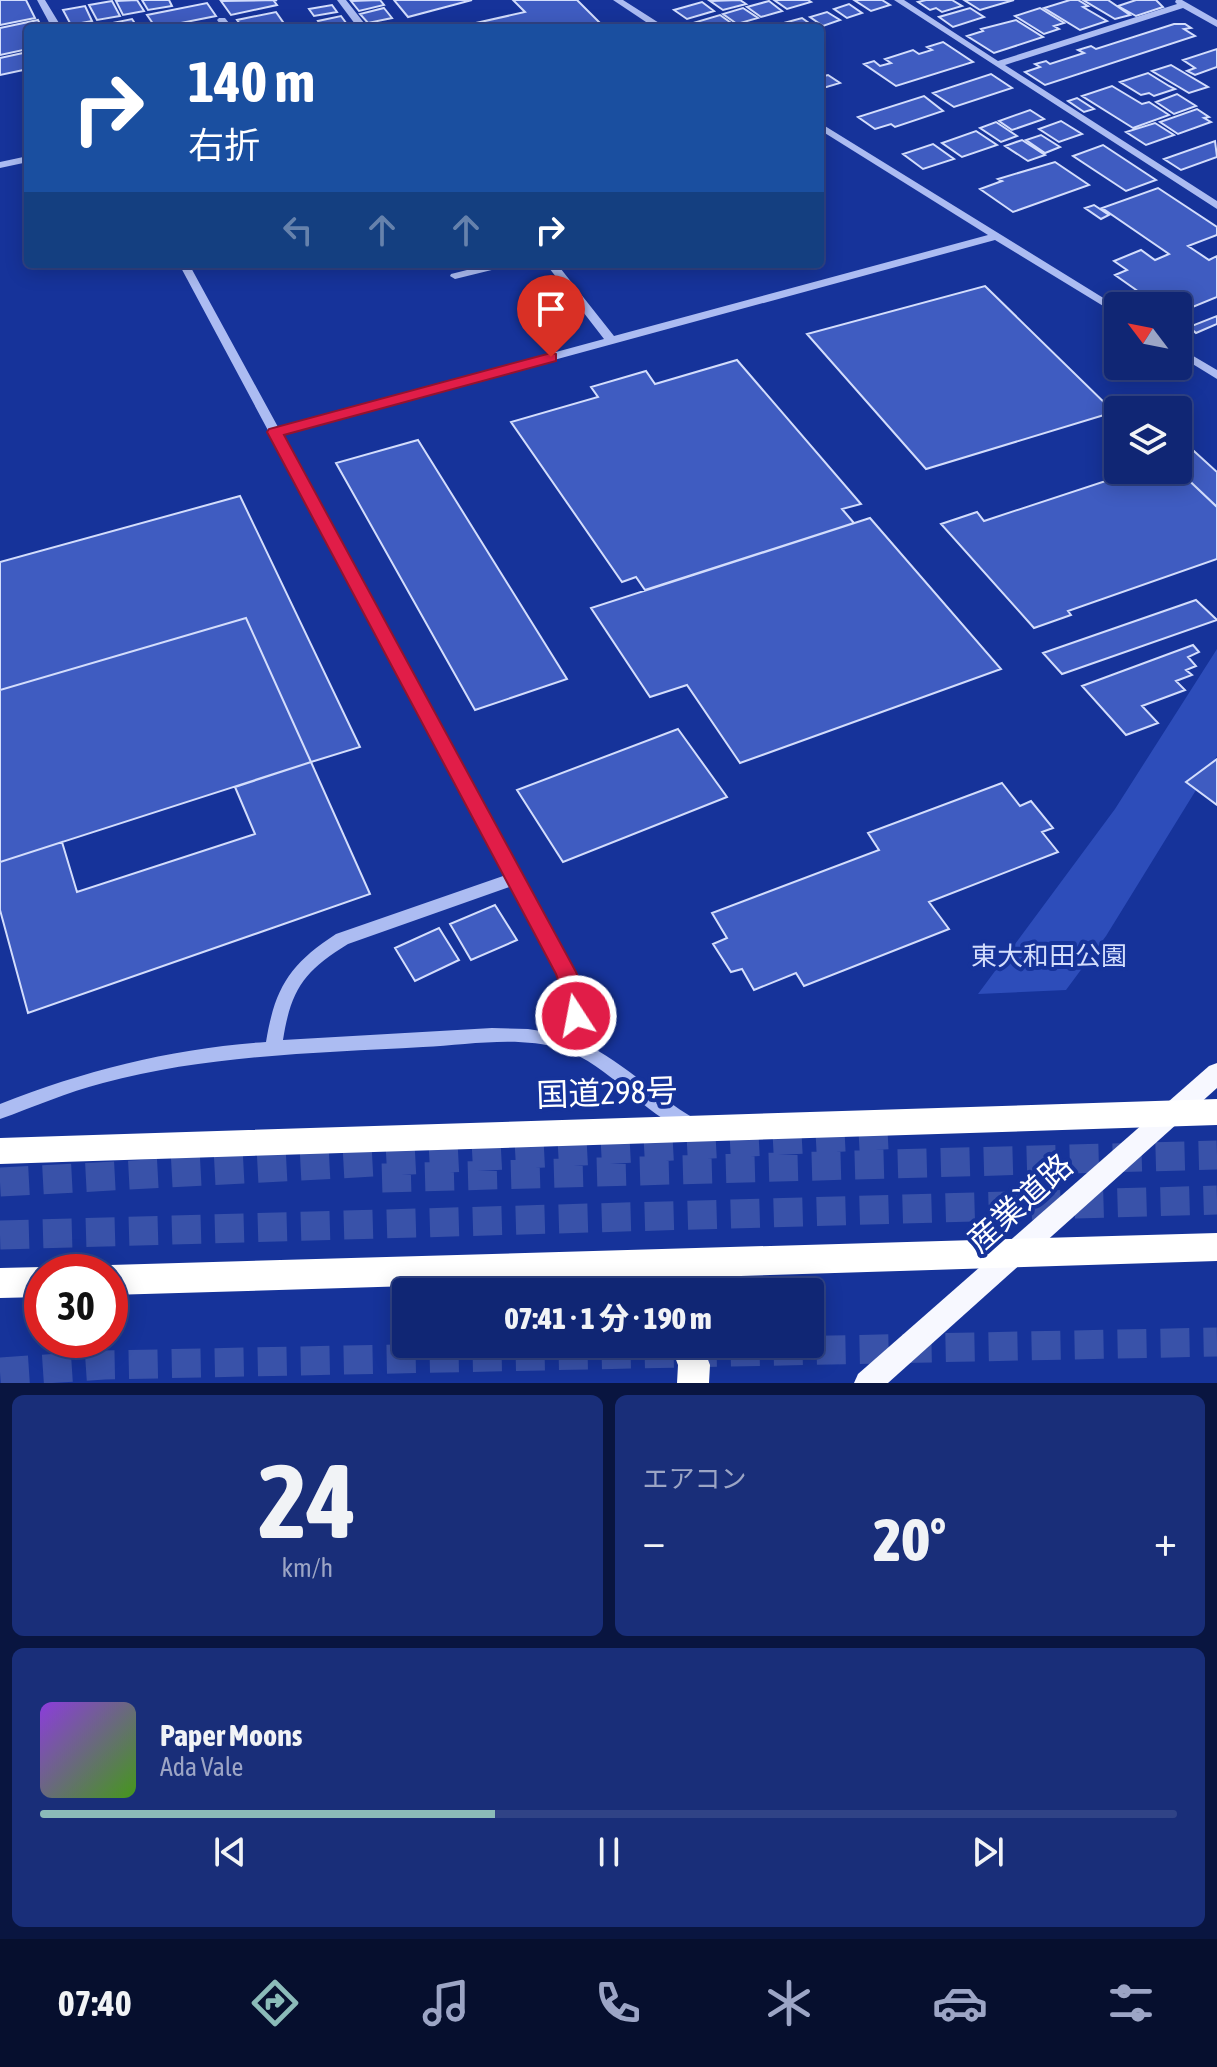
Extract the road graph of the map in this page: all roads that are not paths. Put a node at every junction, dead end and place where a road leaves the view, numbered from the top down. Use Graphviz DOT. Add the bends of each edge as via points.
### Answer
graph roads {
  1 [pos="41,0"];
  2 [pos="341,0"];
  3 [pos="617,0"];
  4 [pos="898,0"];
  5 [pos="1180,3"];
  6 [pos="55,24"];
  7 [pos="360,24"];
  8 [pos="656,24"];
  9 [pos="1217,24"];
  10 [pos="997,64"];
  11 [pos="824,128"];
  12 [pos="24,160"];
  13 [pos="0,165"];
  14 [pos="1217,206"];
  15 [pos="997,236"];
  16 [pos="186,268"];
  17 [pos="488,268"];
  18 [pos="554,268"];
  19 [pos="455,276"];
  20 [pos="1104,303"];
  21 [pos="612,341"];
  22 [pos="1192,359"];
  23 [pos="1217,375"];
  24 [pos="275,432"];
  25 [pos="516,878"];
  26 [pos="565,1042"];
  27 [pos="274,1046"];
  28 [pos="1217,1073"];
  29 [pos="0,1112"];
  30 [pos="1173,1112"];
  31 [pos="1217,1112"];
  32 [pos="694,1126"];
  33 [pos="0,1151"];
  34 [pos="1217,1247"];
  35 [pos="1018,1252"];
  36 [pos="573,1264"];
  37 [pos="608,1278"];
  38 [pos="128,1279"];
  39 [pos="24,1282"];
  40 [pos="0,1283"];
  41 [pos="691,1358"];
  42 [pos="693,1383"];
  43 [pos="868,1383"];
  1 -- 6 [label="street"];
  2 -- 7 [label="street"];
  3 -- 8 [label="street"];
  4 -- 10 [label="street"];
  5 -- 9 [label="street"];
  5 -- 10 [label="street"];
  10 -- 14 [label="street"];
  11 -- 15 [label="street"];
  12 -- 13 [label="street"];
  15 -- 20 [label="street"];
  15 -- 21 [label="street"];
  16 -- 24 [label="street"];
  17 -- 19 [label="street"];
  18 -- 21 [label="street"];
  21 -- 24 [label="street"];
  22 -- 23 [label="street"];
  24 -- 25 [label="street"];
  25 -- 26 [label="street" via="574,991 576,1016"];
  25 -- 27 [label="street" via="342,939 316,954 284,994"];
  26 -- 27 [label="street" via="522,1036"];
  26 -- 32 [label="street"];
  27 -- 29 [label="street" via="179,1057 95,1078"];
  28 -- 30 [label="main road, 産業道路"];
  30 -- 31 [label="highway, 国道298号"];
  30 -- 32 [label="highway, 国道298号"];
  30 -- 35 [label="main road, 産業道路"];
  32 -- 33 [label="highway, 国道298号"];
  34 -- 35 [label="highway"];
  35 -- 36 [label="highway"];
  35 -- 43 [label="main road, 産業道路"];
  36 -- 37 [label="highway"];
  36 -- 38 [label="highway"];
  39 -- 40 [label="highway"];
  41 -- 42 [label="highway"];
}
